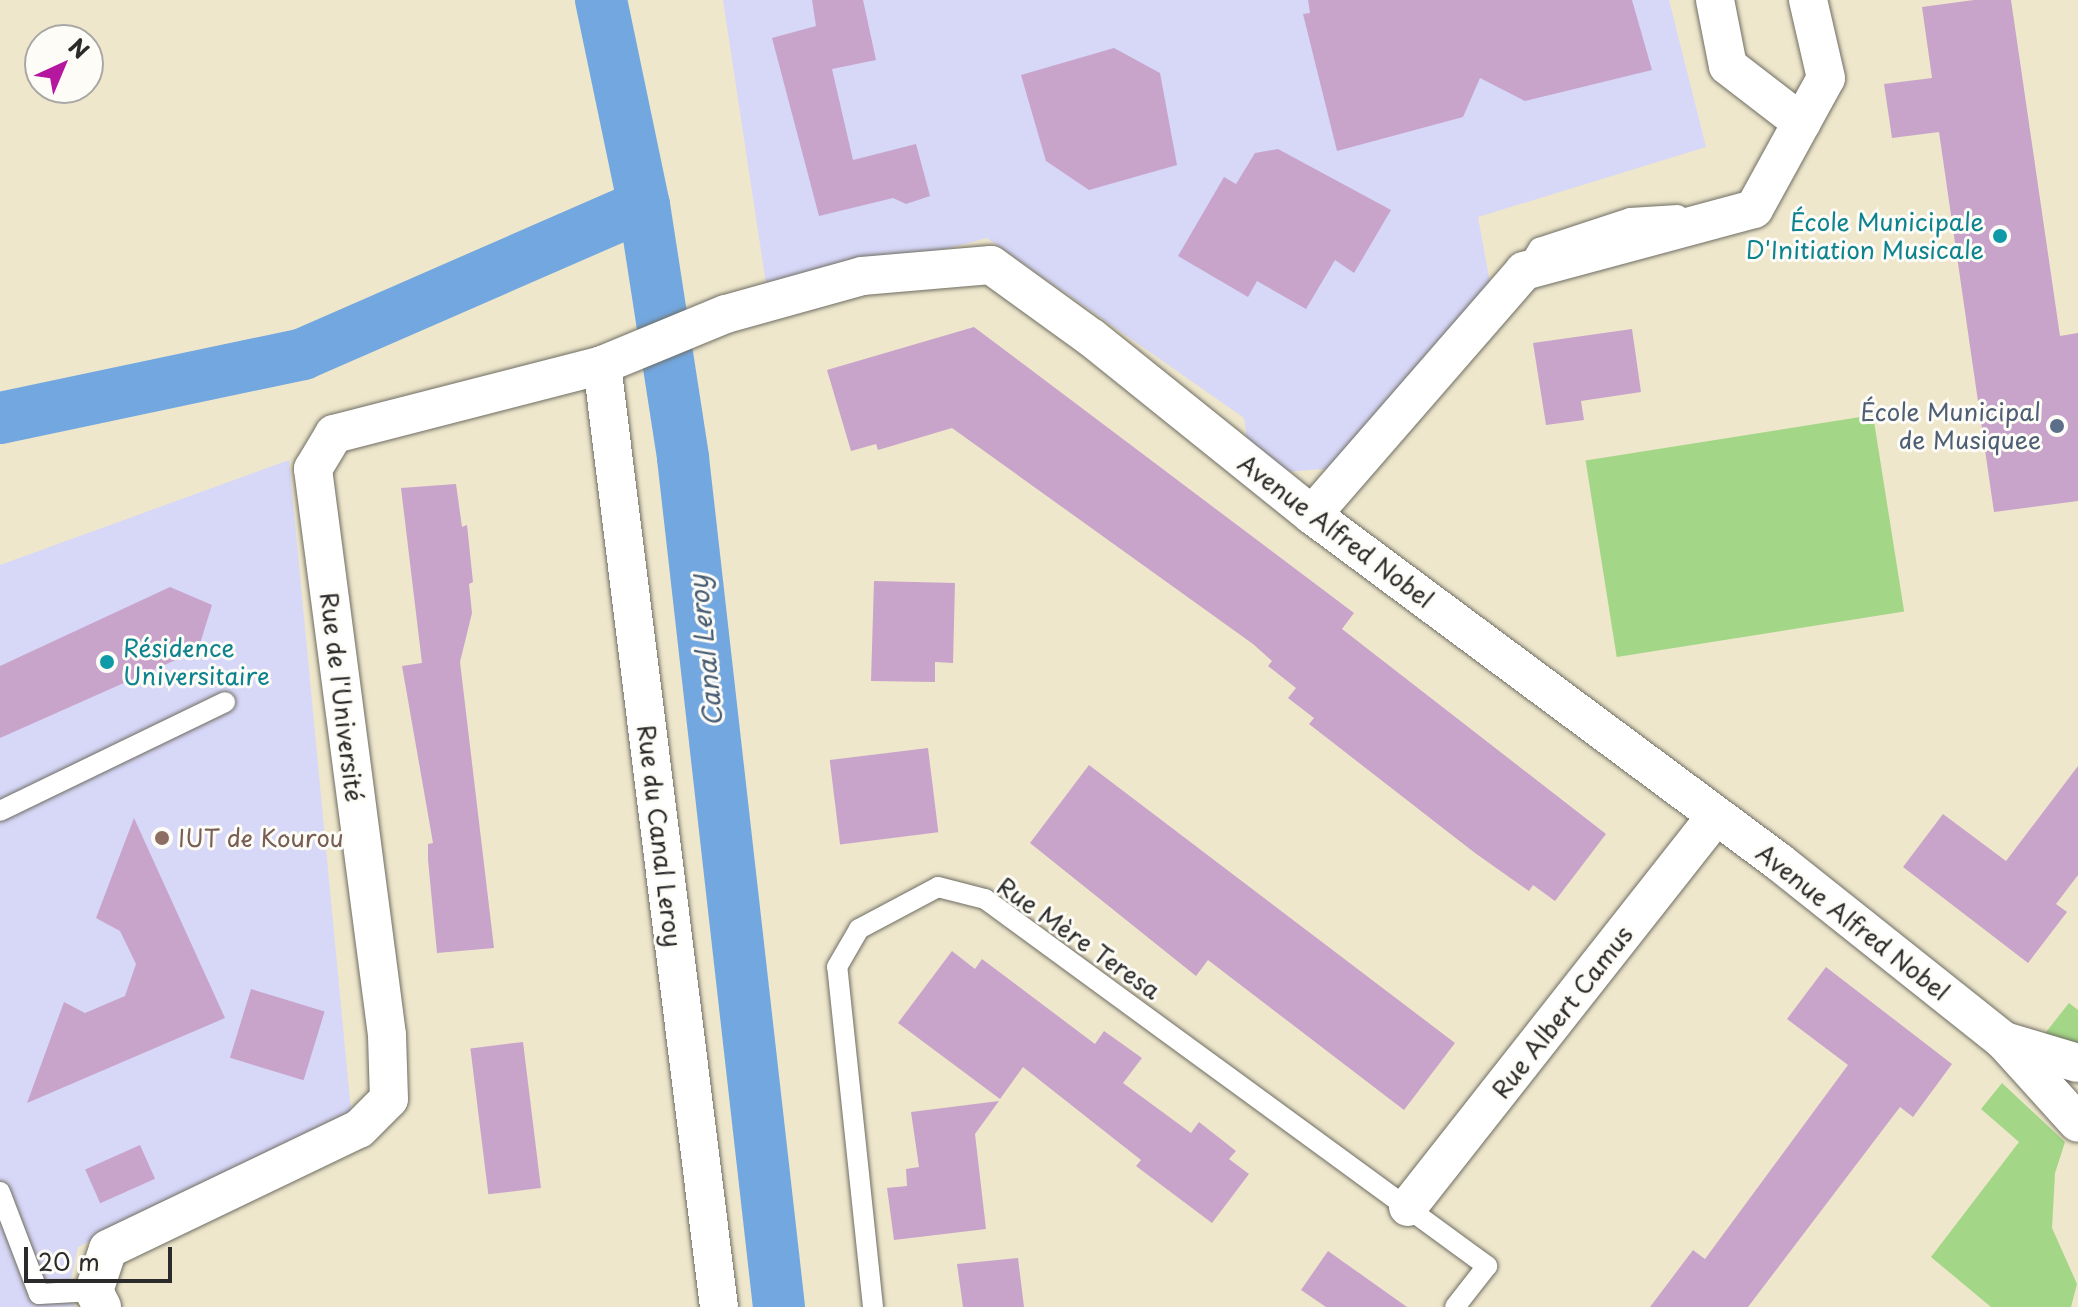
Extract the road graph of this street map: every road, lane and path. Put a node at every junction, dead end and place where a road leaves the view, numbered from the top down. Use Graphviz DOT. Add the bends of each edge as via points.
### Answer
graph roads {
  1 [pos="1715,0"];
  2 [pos="1808,0"];
  3 [pos="1802,123"];
  4 [pos="602,365"];
  5 [pos="1312,515"];
  6 [pos="225,702"];
  7 [pos="0,811"];
  8 [pos="1716,816"];
  9 [pos="2004,1041"];
  10 [pos="2078,1063"];
  11 [pos="2078,1123"];
  12 [pos="0,1192"];
  13 [pos="1408,1207"];
  14 [pos="98,1299"];
  15 [pos="719,1307"];
  16 [pos="873,1307"];
  17 [pos="1455,1307"];
  1 -- 3 [label="street" via="1728,66"];
  2 -- 3 [label="street" via="1826,78"];
  3 -- 5 [label="street" via="1754,209 1524,271"];
  4 -- 5 [label="street, Avenue Alfred Nobel" via="726,314 862,276 991,265 1092,338"];
  4 -- 14 [label="street, Rue de l'Université" via="334,434 313,469 387,1035 389,1099 359,1129 108,1249"];
  4 -- 15 [label="street, Rue du Canal Leroy"];
  5 -- 8 [label="street, Avenue Alfred Nobel"];
  6 -- 7 [label="lane"];
  8 -- 9 [label="street, Avenue Alfred Nobel"];
  8 -- 13 [label="street, Rue Albert Camus"];
  9 -- 10 [label="street, Avenue Alfred Nobel"];
  9 -- 11 [label="street, Avenue Alfred Nobel"];
  12 -- 14 [label="lane" via="39,1294"];
  13 -- 16 [label="lane, Rue Mère Teresa" via="985,899 938,887 859,929 837,967"];
  13 -- 17 [label="lane, Rue Mère Teresa" via="1487,1266"];
}
